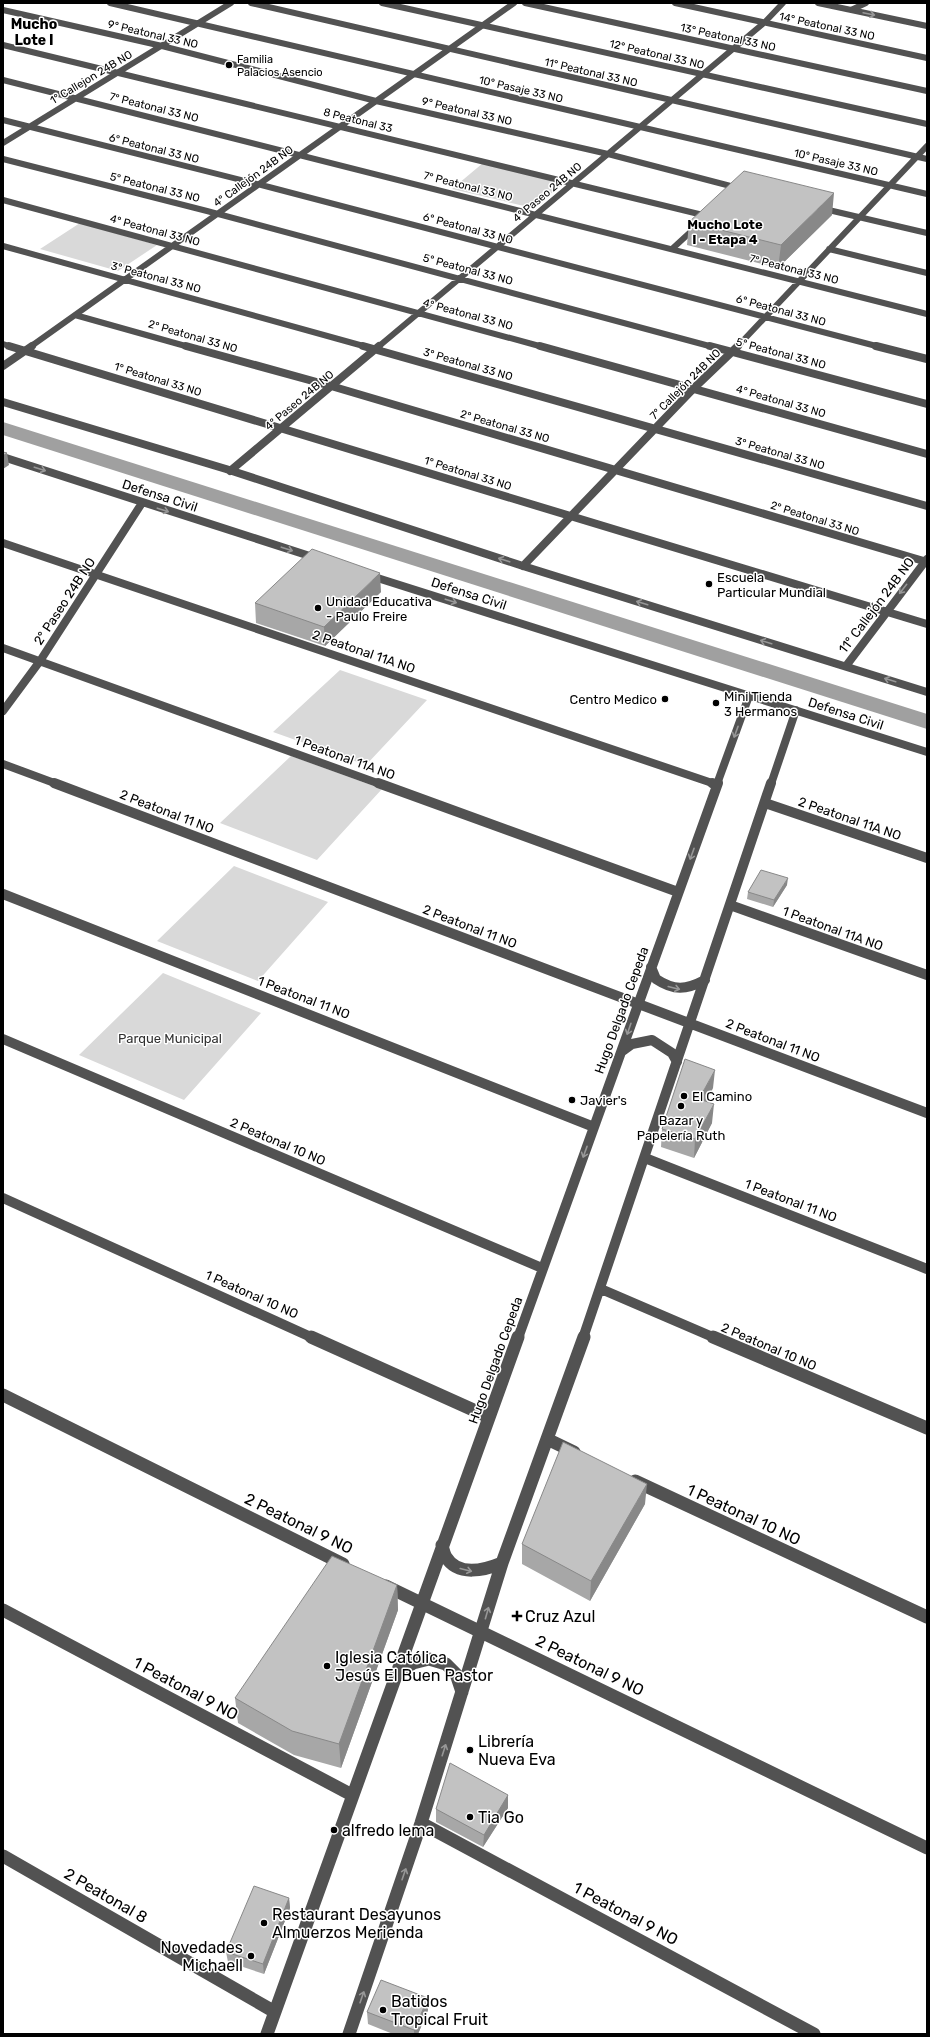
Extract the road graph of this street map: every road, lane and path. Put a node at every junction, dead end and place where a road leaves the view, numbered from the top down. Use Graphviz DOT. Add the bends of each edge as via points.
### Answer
graph roads {
  1 [pos="110,3"];
  2 [pos="231,3"];
  3 [pos="251,3"];
  4 [pos="382,3"];
  5 [pos="514,3"];
  6 [pos="525,3"];
  7 [pos="675,3"];
  8 [pos="783,3"];
  9 [pos="818,3"];
  10 [pos="866,3"];
  11 [pos="3,10"];
  12 [pos="851,10"];
  13 [pos="765,22"];
  14 [pos="927,22"];
  15 [pos="197,24"];
  16 [pos="482,25"];
  17 [pos="924,25"];
  18 [pos="3,45"];
  19 [pos="162,46"];
  20 [pos="734,48"];
  21 [pos="449,49"];
  22 [pos="927,58"];
  23 [pos="116,73"];
  24 [pos="414,74"];
  25 [pos="703,74"];
  26 [pos="3,80"];
  27 [pos="927,92"];
  28 [pos="75,98"];
  29 [pos="672,100"];
  30 [pos="376,101"];
  31 [pos="3,120"];
  32 [pos="927,124"];
  33 [pos="341,126"];
  34 [pos="29,127"];
  35 [pos="640,127"];
  36 [pos="3,143"];
  37 [pos="927,146"];
  38 [pos="608,154"];
  39 [pos="300,155"];
  40 [pos="917,157"];
  41 [pos="3,159"];
  42 [pos="927,159"];
  43 [pos="573,183"];
  44 [pos="259,184"];
  45 [pos="891,185"];
  46 [pos="753,191"];
  47 [pos="927,194"];
  48 [pos="3,200"];
  49 [pos="812,206"];
  50 [pos="217,214"];
  51 [pos="536,215"];
  52 [pos="860,216"];
  53 [pos="927,233"];
  54 [pos="3,246"];
  55 [pos="170,246"];
  56 [pos="498,246"];
  57 [pos="829,248"];
  58 [pos="672,249"];
  59 [pos="927,273"];
  60 [pos="460,278"];
  61 [pos="125,280"];
  62 [pos="798,281"];
  63 [pos="419,312"];
  64 [pos="75,314"];
  65 [pos="927,314"];
  66 [pos="764,316"];
  67 [pos="3,344"];
  68 [pos="375,349"];
  69 [pos="24,350"];
  70 [pos="733,351"];
  71 [pos="927,359"];
  72 [pos="3,366"];
  73 [pos="331,386"];
  74 [pos="694,388"];
  75 [pos="3,402"];
  76 [pos="927,404"];
  77 [pos="282,427"];
  78 [pos="656,429"];
  79 [pos="927,454"];
  80 [pos="3,457"];
  81 [pos="616,470"];
  82 [pos="230,471"];
  83 [pos="142,503"];
  84 [pos="927,506"];
  85 [pos="571,516"];
  86 [pos="3,542"];
  87 [pos="326,561"];
  88 [pos="926,561"];
  89 [pos="523,566"];
  90 [pos="356,571"];
  91 [pos="97,573"];
  92 [pos="886,612"];
  93 [pos="927,624"];
  94 [pos="3,648"];
  95 [pos="40,661"];
  96 [pos="846,666"];
  97 [pos="927,692"];
  98 [pos="749,696"];
  99 [pos="796,710"];
  100 [pos="3,711"];
  101 [pos="927,752"];
  102 [pos="3,764"];
  103 [pos="717,784"];
  104 [pos="765,803"];
  105 [pos="927,858"];
  106 [pos="678,892"];
  107 [pos="3,894"];
  108 [pos="730,906"];
  109 [pos="651,966"];
  110 [pos="927,975"];
  111 [pos="705,980"];
  112 [pos="638,1004"];
  113 [pos="690,1024"];
  114 [pos="3,1039"];
  115 [pos="621,1052"];
  116 [pos="678,1062"];
  117 [pos="927,1113"];
  118 [pos="594,1127"];
  119 [pos="645,1158"];
  120 [pos="3,1198"];
  121 [pos="542,1268"];
  122 [pos="927,1268"];
  123 [pos="601,1289"];
  124 [pos="3,1395"];
  125 [pos="489,1417"];
  126 [pos="927,1428"];
  127 [pos="547,1440"];
  128 [pos="583,1456"];
  129 [pos="626,1476"];
  130 [pos="442,1544"];
  131 [pos="502,1563"];
  132 [pos="357,1571"];
  133 [pos="378,1582"];
  134 [pos="421,1603"];
  135 [pos="3,1610"];
  136 [pos="927,1617"];
  137 [pos="482,1631"];
  138 [pos="395,1676"];
  139 [pos="462,1692"];
  140 [pos="352,1795"];
  141 [pos="421,1823"];
  142 [pos="927,1848"];
  143 [pos="3,1856"];
  144 [pos="275,2012"];
  145 [pos="267,2034"];
  146 [pos="349,2034"];
  147 [pos="814,2034"];
  1 -- 15 [label="street, 10° Pasaje 33 NO"];
  2 -- 15 [label="street, 1° Callejon 24B NO"];
  3 -- 21 [label="street, 11° Peatonal 33 NO"];
  4 -- 16 [label="street, 12° Peatonal 33 NO"];
  5 -- 16 [label="street, 4° Callejón 24B NO"];
  6 -- 20 [label="street, 13° Peatonal 33 NO"];
  7 -- 13 [label="street, 14° Peatonal 33 NO"];
  8 -- 13 [label="street, 4° Paseo 24B NO"];
  9 -- 12 [label="street"];
  10 -- 12 [label="street"];
  11 -- 19 [label="street, 9° Peatonal 33 NO"];
  12 -- 17 [label="street, one-way"];
  13 -- 20 [label="street, 4° Paseo 24B NO"];
  13 -- 22 [label="street, 14° Peatonal 33 NO"];
  14 -- 17 [label="street"];
  15 -- 19 [label="street, 1° Callejon 24B NO"];
  15 -- 24 [label="street, 10° Pasaje 33 NO"];
  16 -- 21 [label="street, 4° Callejón 24B NO"];
  16 -- 25 [label="street, 12° Peatonal 33 NO"];
  18 -- 23 [label="street, 8 Peatonal 33"];
  19 -- 23 [label="street, 1° Callejon 24B NO"];
  19 -- 30 [label="street, 9° Peatonal 33 NO"];
  20 -- 25 [label="street, 4° Paseo 24B NO"];
  20 -- 27 [label="street, 13° Peatonal 33 NO"];
  21 -- 24 [label="street, 4° Callejón 24B NO"];
  21 -- 29 [label="street, 11° Peatonal 33 NO"];
  23 -- 28 [label="street, 1° Callejon 24B NO"];
  23 -- 33 [label="street, 8 Peatonal 33"];
  24 -- 30 [label="street, 4° Callejón 24B NO"];
  24 -- 35 [label="street, 10° Pasaje 33 NO"];
  25 -- 29 [label="street, 4° Paseo 24B NO"];
  25 -- 32 [label="street, 12° Peatonal 33 NO"];
  26 -- 28 [label="street, 7° Peatonal 33 NO"];
  28 -- 34 [label="street, 1° Callejon 24B NO"];
  28 -- 39 [label="street, 7° Peatonal 33 NO"];
  29 -- 35 [label="street, 4° Paseo 24B NO"];
  29 -- 40 [label="street, 11° Peatonal 33 NO"];
  30 -- 33 [label="street, 4° Callejón 24B NO"];
  30 -- 38 [label="street, 9° Peatonal 33 NO"];
  31 -- 34 [label="street, 6° Peatonal 33 NO"];
  33 -- 39 [label="street, 4° Callejón 24B NO"];
  33 -- 43 [label="street, 8 Peatonal 33"];
  34 -- 36 [label="street, 1° Callejon 24B NO"];
  34 -- 44 [label="street, 6° Peatonal 33 NO"];
  35 -- 38 [label="street, 4° Paseo 24B NO"];
  35 -- 45 [label="street, 10° Pasaje 33 NO"];
  37 -- 40 [label="street, 7° Callejón 24B NO"];
  38 -- 43 [label="street, 4° Paseo 24B NO"];
  38 -- 46 [label="street, 9° Peatonal 33 NO" via="735,190"];
  39 -- 44 [label="street, 4° Callejón 24B NO"];
  39 -- 51 [label="street, 7° Peatonal 33 NO"];
  40 -- 42 [label="street, 11° Peatonal 33 NO"];
  40 -- 45 [label="street, 7° Callejón 24B NO"];
  41 -- 50 [label="street, 5° Peatonal 33 NO"];
  43 -- 51 [label="street, 4° Paseo 24B NO"];
  43 -- 58 [label="street, 8 Peatonal 33" via="710,214"];
  44 -- 50 [label="street, 4° Callejón 24B NO"];
  44 -- 56 [label="street, 6° Peatonal 33 NO"];
  45 -- 47 [label="street, 10° Pasaje 33 NO"];
  45 -- 52 [label="street, 7° Callejón 24B NO"];
  48 -- 55 [label="street, 4° Peatonal 33 NO"];
  49 -- 52 [label="street"];
  50 -- 55 [label="street, 4° Callejón 24B NO"];
  50 -- 60 [label="street, 5° Peatonal 33 NO"];
  51 -- 56 [label="street, 4° Paseo 24B NO"];
  51 -- 58 [label="street, 7° Peatonal 33 NO"];
  52 -- 53 [label="street"];
  52 -- 57 [label="street, 7° Callejón 24B NO"];
  54 -- 61 [label="street, 3° Peatonal 33 NO"];
  55 -- 61 [label="street, 4° Callejón 24B NO"];
  55 -- 63 [label="street, 4° Peatonal 33 NO"];
  56 -- 60 [label="street, 4° Paseo 24B NO"];
  56 -- 66 [label="street, 6° Peatonal 33 NO"];
  57 -- 59 [label="street"];
  57 -- 62 [label="street, 7° Callejón 24B NO"];
  58 -- 62 [label="street, 7° Peatonal 33 NO"];
  60 -- 63 [label="street, 4° Paseo 24B NO"];
  60 -- 70 [label="street, 5° Peatonal 33 NO"];
  61 -- 64 [label="street, 4° Callejón 24B NO"];
  61 -- 68 [label="street, 3° Peatonal 33 NO"];
  62 -- 65 [label="street, 7° Peatonal 33 NO"];
  62 -- 66 [label="street, 7° Callejón 24B NO"];
  63 -- 68 [label="street, 4° Paseo 24B NO"];
  63 -- 74 [label="street, 4° Peatonal 33 NO"];
  64 -- 69 [label="street, 4° Callejón 24B NO"];
  64 -- 73 [label="street, 2° Peatonal 33 NO"];
  66 -- 70 [label="street, 7° Callejón 24B NO"];
  66 -- 71 [label="street, 6° Peatonal 33 NO"];
  67 -- 69 [label="street, 1° Peatonal 33 NO"];
  68 -- 73 [label="street, 4° Paseo 24B NO"];
  68 -- 78 [label="street, 3° Peatonal 33 NO"];
  69 -- 72 [label="street, 4° Callejón 24B NO"];
  69 -- 77 [label="street, 1° Peatonal 33 NO"];
  70 -- 74 [label="street, 7° Callejón 24B NO"];
  70 -- 76 [label="street, 5° Peatonal 33 NO"];
  73 -- 77 [label="street, 4° Paseo 24B NO"];
  73 -- 81 [label="street, 2° Peatonal 33 NO"];
  74 -- 78 [label="street, 7° Callejón 24B NO"];
  74 -- 79 [label="street, 4° Peatonal 33 NO"];
  75 -- 82 [label="street"];
  77 -- 82 [label="street, 4° Paseo 24B NO"];
  77 -- 85 [label="street, 1° Peatonal 33 NO"];
  78 -- 81 [label="street, 7° Callejón 24B NO"];
  78 -- 84 [label="street, 3° Peatonal 33 NO"];
  80 -- 83 [label="street, Defensa Civil, one-way"];
  81 -- 85 [label="street, 7° Callejón 24B NO"];
  81 -- 88 [label="street, 2° Peatonal 33 NO"];
  89 -- 82 [label="street, one-way"];
  83 -- 87 [label="street, Defensa Civil, one-way"];
  83 -- 91 [label="street, 2° Paseo 24B NO"];
  85 -- 89 [label="street, 7° Callejón 24B NO"];
  85 -- 92 [label="street, 1° Peatonal 33 NO"];
  86 -- 91 [label="street, 2 Peatonal 11A NO"];
  88 -- 92 [label="street, 11° Callejón 24B NO, one-way"];
  96 -- 89 [label="street, one-way"];
  90 -- 98 [label="street, Defensa Civil, one-way"];
  91 -- 95 [label="street, 2° Paseo 24B NO"];
  91 -- 103 [label="street, 2 Peatonal 11A NO"];
  92 -- 93 [label="street, 1° Peatonal 33 NO"];
  92 -- 96 [label="street, 11° Callejón 24B NO"];
  94 -- 95 [label="street, 1 Peatonal 11A NO"];
  95 -- 100 [label="street, 2° Paseo 24B NO"];
  95 -- 106 [label="street, 1 Peatonal 11A NO"];
  97 -- 96 [label="street, one-way"];
  98 -- 99 [label="street, Defensa Civil"];
  98 -- 103 [label="street, Hugo Delgado Cepeda, one-way"];
  99 -- 101 [label="street, Defensa Civil"];
  99 -- 104 [label="street"];
  102 -- 112 [label="street, 2 Peatonal 11 NO"];
  103 -- 106 [label="street, Hugo Delgado Cepeda, one-way"];
  104 -- 105 [label="street, 2 Peatonal 11A NO"];
  104 -- 108 [label="street"];
  106 -- 109 [label="street, Hugo Delgado Cepeda"];
  107 -- 118 [label="street, 1 Peatonal 11 NO"];
  108 -- 110 [label="street, 1 Peatonal 11A NO"];
  108 -- 111 [label="street"];
  109 -- 111 [label="street, one-way" via="656,979 675,989 685,990"];
  109 -- 112 [label="street, Hugo Delgado Cepeda"];
  111 -- 113 [label="street"];
  112 -- 113 [label="street, 2 Peatonal 11 NO"];
  112 -- 115 [label="street, Hugo Delgado Cepeda, one-way"];
  113 -- 116 [label="street"];
  113 -- 117 [label="street, 2 Peatonal 11 NO"];
  114 -- 121 [label="street, 2 Peatonal 10 NO"];
  115 -- 116 [label="street" via="632,1044 652,1040 672,1053"];
  115 -- 118 [label="street, Hugo Delgado Cepeda"];
  116 -- 119 [label="street"];
  118 -- 121 [label="street, Hugo Delgado Cepeda, one-way"];
  119 -- 122 [label="street, 1 Peatonal 11 NO"];
  119 -- 123 [label="street"];
  120 -- 125 [label="street, 1 Peatonal 10 NO"];
  121 -- 125 [label="street, Hugo Delgado Cepeda"];
  123 -- 126 [label="street, 2 Peatonal 10 NO"];
  123 -- 127 [label="street"];
  124 -- 132 [label="street, 2 Peatonal 9 NO"];
  125 -- 130 [label="street, Hugo Delgado Cepeda"];
  127 -- 128 [label="street"];
  127 -- 131 [label="street"];
  129 -- 136 [label="street, 1 Peatonal 10 NO"];
  130 -- 131 [label="street, one-way" via="447,1559 460,1568 474,1572"];
  130 -- 134 [label="street, Hugo Delgado Cepeda"];
  137 -- 131 [label="street, one-way"];
  133 -- 134 [label="street, 2 Peatonal 9 NO"];
  134 -- 137 [label="street, 2 Peatonal 9 NO"];
  134 -- 138 [label="street, Hugo Delgado Cepeda"];
  135 -- 140 [label="street, 1 Peatonal 9 NO"];
  137 -- 139 [label="street"];
  137 -- 142 [label="street, 2 Peatonal 9 NO"];
  138 -- 139 [label="street" via="414,1663 429,1659 446,1664 456,1674"];
  138 -- 140 [label="street, Hugo Delgado Cepeda"];
  141 -- 139 [label="street, one-way"];
  140 -- 144 [label="street, Hugo Delgado Cepeda"];
  146 -- 141 [label="street, one-way"];
  141 -- 147 [label="street, 1 Peatonal 9 NO"];
  143 -- 144 [label="street, 2 Peatonal 8"];
  144 -- 145 [label="street, Hugo Delgado Cepeda"];
}
